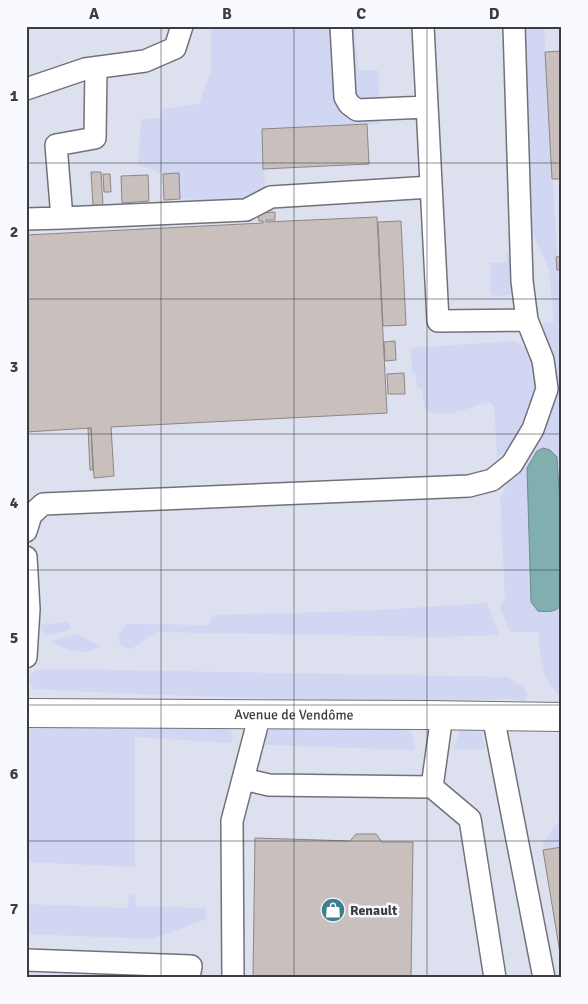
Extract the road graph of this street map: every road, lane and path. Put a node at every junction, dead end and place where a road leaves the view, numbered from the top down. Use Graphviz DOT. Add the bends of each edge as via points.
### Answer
graph roads {
  1 [pos="182,26"];
  2 [pos="341,26"];
  3 [pos="423,26"];
  4 [pos="514,26"];
  5 [pos="96,68"];
  6 [pos="26,89"];
  7 [pos="427,107"];
  8 [pos="431,187"];
  9 [pos="62,218"];
  10 [pos="26,219"];
  11 [pos="527,320"];
  12 [pos="28,519"];
  13 [pos="26,557"];
  14 [pos="26,657"];
  15 [pos="26,713"];
  16 [pos="260,714"];
  17 [pos="442,715"];
  18 [pos="493,716"];
  19 [pos="562,718"];
  20 [pos="243,779"];
  21 [pos="432,787"];
  22 [pos="26,960"];
  23 [pos="189,978"];
  24 [pos="234,978"];
  25 [pos="495,978"];
  26 [pos="544,978"];
  1 -- 5 [label="lane" via="175,48 145,61"];
  2 -- 7 [label="lane" via="344,97 349,104 357,110"];
  3 -- 7 [label="lane"];
  4 -- 11 [label="lane" via="522,281"];
  5 -- 6 [label="lane"];
  5 -- 9 [label="lane" via="95,138 56,145"];
  7 -- 8 [label="lane"];
  8 -- 9 [label="lane" via="271,197 246,210"];
  8 -- 11 [label="lane" via="438,321"];
  9 -- 10 [label="lane"];
  11 -- 12 [label="lane" via="543,360 547,389 533,428 512,464 492,480 469,486 43,504"];
  13 -- 14 [label="lane" via="29,609"];
  15 -- 16 [label="main road, Avenue de Vendôme"];
  16 -- 17 [label="main road, Avenue de Vendôme"];
  16 -- 20 [label="lane"];
  17 -- 18 [label="main road, Avenue de Vendôme"];
  17 -- 21 [label="lane"];
  18 -- 19 [label="main road, Avenue de Vendôme"];
  18 -- 26 [label="lane"];
  20 -- 21 [label="lane" via="268,785"];
  20 -- 24 [label="lane" via="232,821"];
  21 -- 25 [label="lane" via="470,820"];
  22 -- 23 [label="lane" via="190,966"];
}
